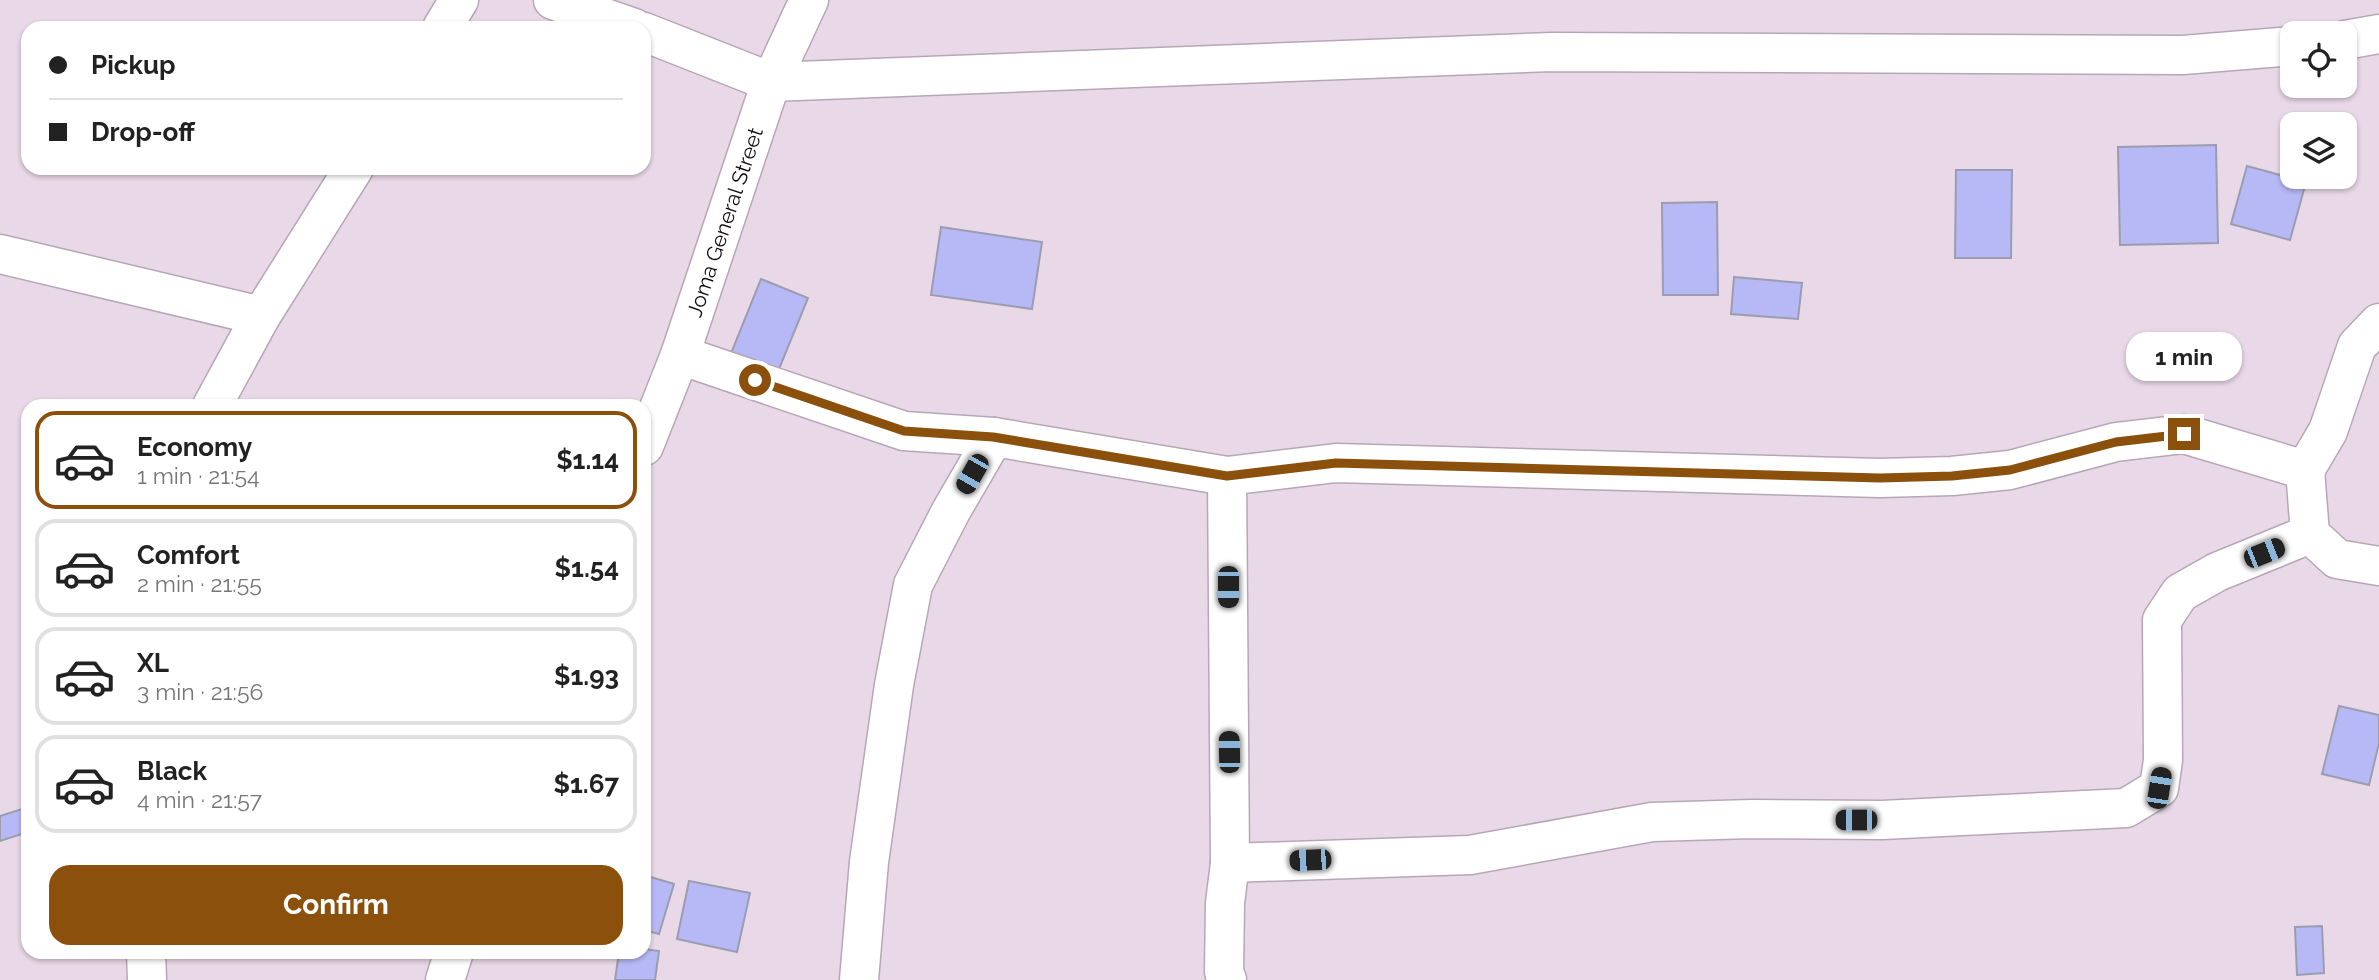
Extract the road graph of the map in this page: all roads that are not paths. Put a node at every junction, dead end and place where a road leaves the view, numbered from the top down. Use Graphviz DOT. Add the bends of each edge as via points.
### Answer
graph roads {
  1 [pos="459,0"];
  2 [pos="552,0"];
  3 [pos="809,0"];
  4 [pos="446,21"];
  5 [pos="614,21"];
  6 [pos="2379,33"];
  7 [pos="651,35"];
  8 [pos="2357,38"];
  9 [pos="2280,47"];
  10 [pos="771,82"];
  11 [pos="350,175"];
  12 [pos="0,254"];
  13 [pos="261,316"];
  14 [pos="2379,323"];
  15 [pos="680,355"];
  16 [pos="216,399"];
  17 [pos="651,428"];
  18 [pos="993,437"];
  19 [pos="2305,470"];
  20 [pos="1227,476"];
  21 [pos="2311,534"];
  22 [pos="2379,566"];
  23 [pos="1230,863"];
  24 [pos="146,959"];
  25 [pos="452,959"];
  26 [pos="147,980"];
  27 [pos="445,980"];
  28 [pos="859,980"];
  29 [pos="1227,980"];
  1 -- 4 [label="street"];
  2 -- 5 [label="street"];
  3 -- 10 [label="street, Joma General Street"];
  6 -- 8 [label="street"];
  7 -- 10 [label="street"];
  9 -- 10 [label="street" via="2183,55 1552,52"];
  10 -- 15 [label="street, Joma General Street"];
  11 -- 13 [label="street"];
  12 -- 13 [label="street"];
  13 -- 16 [label="street"];
  14 -- 19 [label="street" via="2357,346 2328,431"];
  15 -- 17 [label="street, Joma General Street"];
  15 -- 18 [label="street" via="904,431"];
  18 -- 20 [label="street"];
  18 -- 28 [label="street" via="913,585 869,862"];
  19 -- 20 [label="street" via="2184,434 2116,442 2010,470 1952,476 1880,478 1336,463"];
  19 -- 21 [label="street"];
  20 -- 23 [label="street"];
  21 -- 22 [label="street" via="2337,559"];
  21 -- 23 [label="street" via="2217,572 2180,593 2162,620 2163,761 2159,788 2126,808 1882,820 1652,822 1470,855"];
  23 -- 29 [label="street" via="1225,903"];
  24 -- 26 [label="street"];
  25 -- 27 [label="street"];
}
